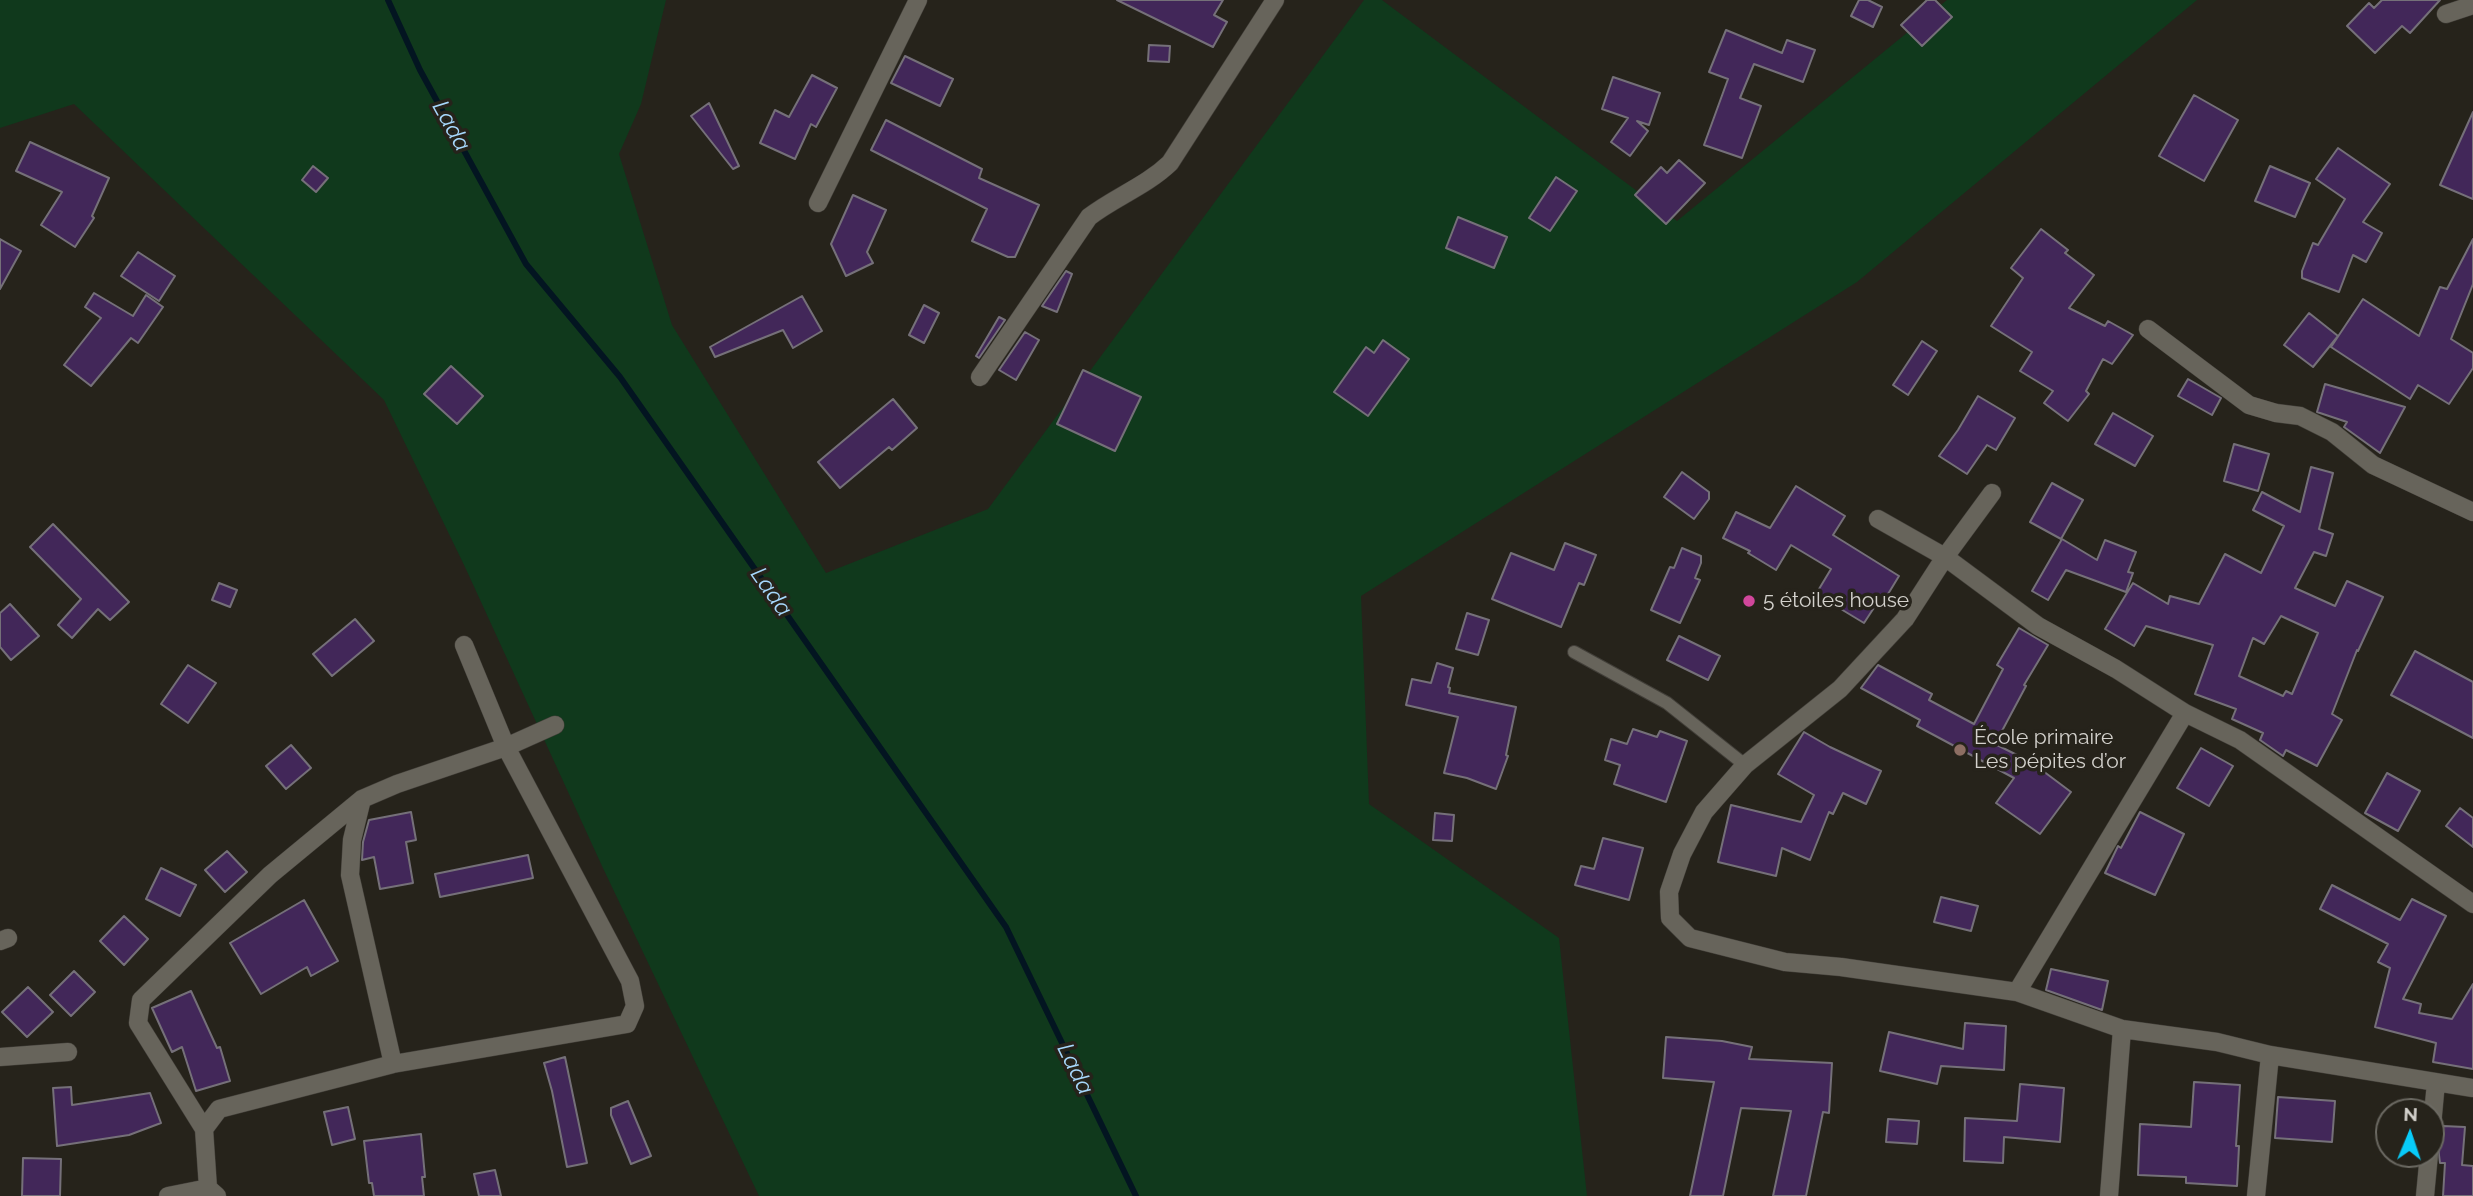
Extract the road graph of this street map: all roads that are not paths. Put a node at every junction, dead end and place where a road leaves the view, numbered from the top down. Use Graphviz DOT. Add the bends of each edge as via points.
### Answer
graph roads {
  1 [pos="918,0"];
  2 [pos="1275,0"];
  3 [pos="2473,5"];
  4 [pos="2446,14"];
  5 [pos="818,203"];
  6 [pos="2148,329"];
  7 [pos="980,377"];
  8 [pos="1992,493"];
  9 [pos="2473,512"];
  10 [pos="1878,519"];
  11 [pos="1945,557"];
  12 [pos="464,645"];
  13 [pos="1574,653"];
  14 [pos="2185,713"];
  15 [pos="555,725"];
  16 [pos="506,747"];
  17 [pos="1745,765"];
  18 [pos="362,799"];
  19 [pos="2473,904"];
  20 [pos="2017,992"];
  21 [pos="2122,1028"];
  22 [pos="68,1052"];
  23 [pos="2270,1055"];
  24 [pos="0,1056"];
  25 [pos="393,1064"];
  26 [pos="2436,1082"];
  27 [pos="2473,1088"];
  28 [pos="2435,1098"];
  29 [pos="204,1129"];
  30 [pos="2428,1168"];
  31 [pos="212,1192"];
  32 [pos="168,1196"];
  33 [pos="2109,1196"];
  34 [pos="2256,1196"];
  35 [pos="2425,1196"];
  1 -- 5 [label="street"];
  2 -- 7 [label="street" via="1170,163 1152,180 1089,218"];
  3 -- 4 [label="street"];
  6 -- 9 [label="street" via="2249,405 2300,416 2332,432 2374,465"];
  8 -- 11 [label="street"];
  10 -- 11 [label="street"];
  11 -- 14 [label="street" via="2038,626 2116,668"];
  11 -- 17 [label="street" via="1905,619 1840,689"];
  12 -- 16 [label="street"];
  13 -- 17 [label="lane" via="1667,703"];
  14 -- 19 [label="street" via="2240,740"];
  14 -- 20 [label="street"];
  15 -- 16 [label="street"];
  16 -- 18 [label="street"];
  16 -- 25 [label="street" via="630,981 635,1006 627,1024"];
  17 -- 20 [label="street" via="1704,812 1669,892 1670,918 1690,938 1785,962"];
  18 -- 25 [label="street" via="350,875"];
  18 -- 29 [label="street" via="270,875 141,1000 138,1023"];
  20 -- 21 [label="street"];
  21 -- 23 [label="street"];
  21 -- 33 [label="street"];
  22 -- 24 [label="street"];
  23 -- 26 [label="street"];
  23 -- 34 [label="street"];
  25 -- 29 [label="street" via="219,1109"];
  26 -- 27 [label="street"];
  26 -- 28 [label="street"];
  29 -- 31 [label="street"];
  30 -- 35 [label="street"];
  31 -- 32 [label="street"];
}
